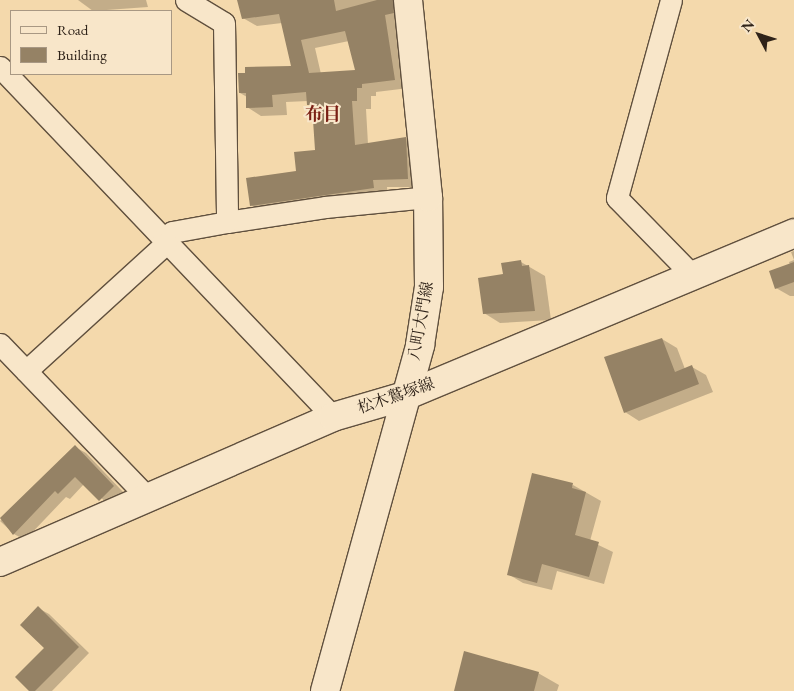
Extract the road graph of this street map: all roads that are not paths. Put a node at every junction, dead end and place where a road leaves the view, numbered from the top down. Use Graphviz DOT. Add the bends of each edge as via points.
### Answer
graph roads {
  1 [pos="411,0"];
  2 [pos="671,0"];
  3 [pos="193,2"];
  4 [pos="0,67"];
  5 [pos="428,197"];
  6 [pos="227,222"];
  7 [pos="794,233"];
  8 [pos="165,241"];
  9 [pos="693,276"];
  10 [pos="0,344"];
  11 [pos="26,371"];
  12 [pos="405,396"];
  13 [pos="333,417"];
  14 [pos="149,499"];
  15 [pos="0,562"];
  16 [pos="325,691"];
  1 -- 5 [label="main road, 八町大門線"];
  2 -- 9 [label="street" via="617,198"];
  3 -- 6 [label="street" via="224,23"];
  4 -- 8 [label="street"];
  5 -- 6 [label="street" via="325,207"];
  5 -- 12 [label="main road, 八町大門線" via="429,287 420,345"];
  6 -- 8 [label="street" via="172,232"];
  7 -- 9 [label="main road, 松木鷲塚線"];
  8 -- 11 [label="street"];
  8 -- 13 [label="street"];
  9 -- 12 [label="main road, 松木鷲塚線"];
  10 -- 11 [label="street"];
  11 -- 14 [label="street"];
  12 -- 13 [label="main road, 松木鷲塚線"];
  12 -- 16 [label="main road, 八町大門線"];
  13 -- 14 [label="main road, 松木鷲塚線"];
  14 -- 15 [label="main road, 松木鷲塚線"];
}
